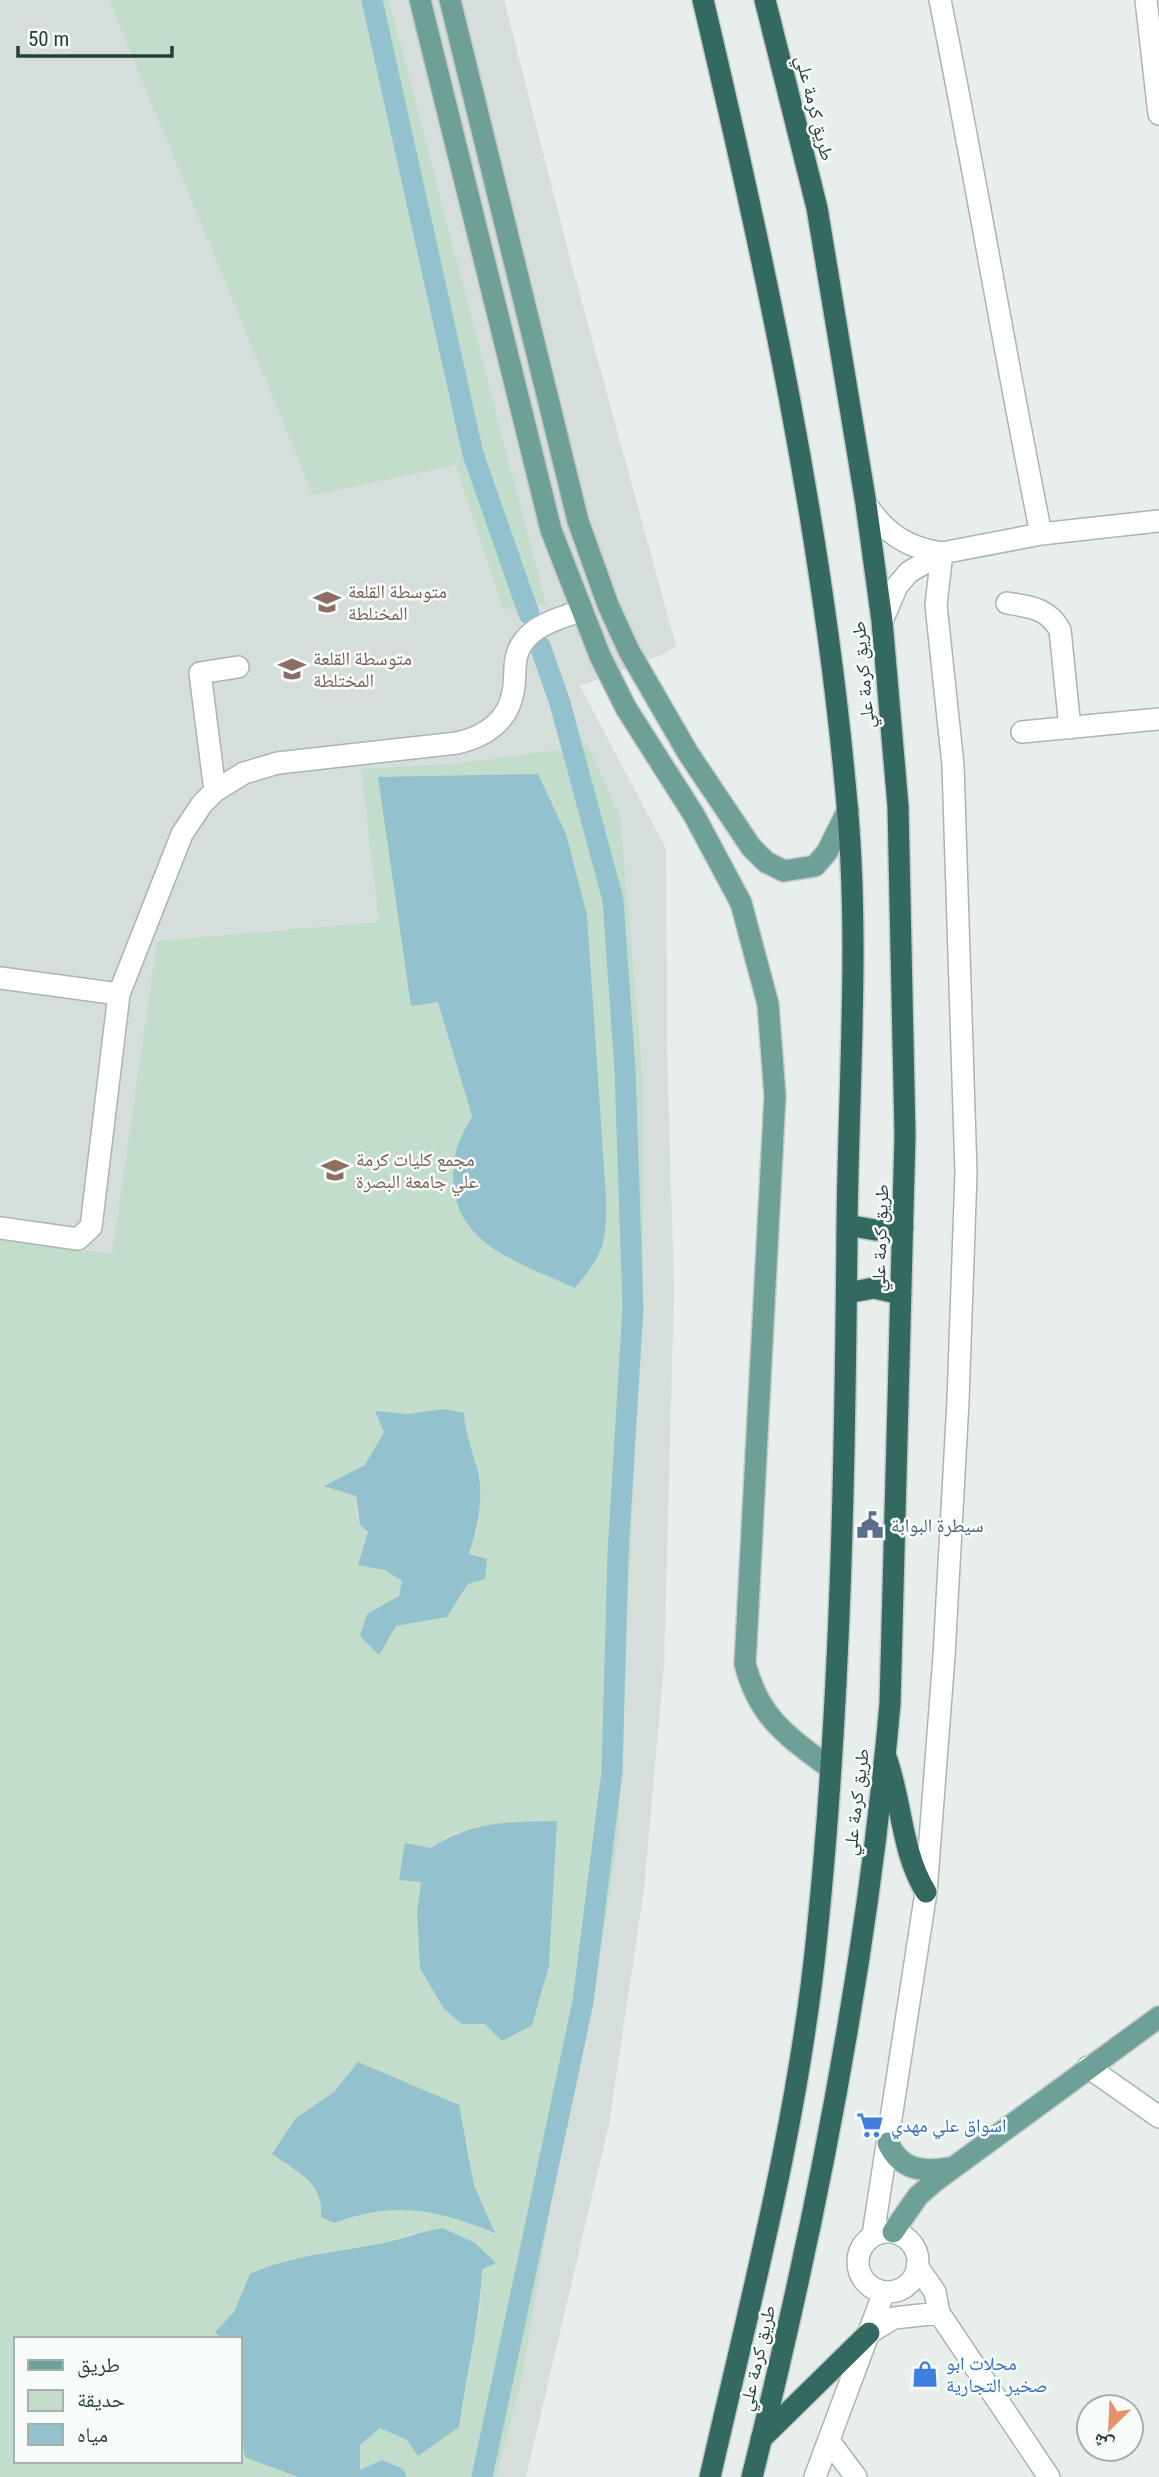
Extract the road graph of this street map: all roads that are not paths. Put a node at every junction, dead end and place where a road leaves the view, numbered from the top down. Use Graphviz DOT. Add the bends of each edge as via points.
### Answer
graph roads {
  1 [pos="420,0"];
  2 [pos="450,0"];
  3 [pos="703,0"];
  4 [pos="765,0"];
  5 [pos="940,0"];
  6 [pos="1146,0"];
  7 [pos="1159,114"];
  8 [pos="866,503"];
  9 [pos="1159,521"];
  10 [pos="1041,534"];
  11 [pos="942,553"];
  12 [pos="589,554"];
  13 [pos="563,564"];
  14 [pos="1007,603"];
  15 [pos="580,611"];
  16 [pos="881,621"];
  17 [pos="238,667"];
  18 [pos="1159,719"];
  19 [pos="1070,728"];
  20 [pos="1022,732"];
  21 [pos="215,791"];
  22 [pos="848,810"];
  23 [pos="0,978"];
  24 [pos="120,994"];
  25 [pos="847,1225"];
  26 [pos="903,1227"];
  27 [pos="0,1228"];
  28 [pos="847,1293"];
  29 [pos="901,1294"];
  30 [pos="885,1754"];
  31 [pos="830,1768"];
  32 [pos="926,1892"];
  33 [pos="1159,2017"];
  34 [pos="1088,2067"];
  35 [pos="1159,2117"];
  36 [pos="888,2143"];
  37 [pos="953,2168"];
  38 [pos="883,2233"];
  39 [pos="917,2266"];
  40 [pos="888,2292"];
  41 [pos="939,2313"];
  42 [pos="869,2333"];
  43 [pos="761,2439"];
  44 [pos="829,2441"];
  45 [pos="710,2477"];
  46 [pos="751,2477"];
  47 [pos="815,2477"];
  48 [pos="856,2477"];
  49 [pos="1049,2477"];
  1 -- 13 [label="main road" via="534,467"];
  2 -- 12 [label="main road"];
  3 -- 22 [label="highway, طريق كرمة علي" via="755,222 812,511"];
  4 -- 8 [label="highway, طريق كرمة علي" via="817,208"];
  5 -- 10 [label="street"];
  6 -- 7 [label="street"];
  8 -- 11 [label="street" via="890,533 905,543"];
  8 -- 16 [label="highway, طريق كرمة علي"];
  9 -- 10 [label="street"];
  10 -- 11 [label="street"];
  11 -- 16 [label="street" via="909,572"];
  11 -- 32 [label="street" via="936,605 953,765 966,1173 944,1656"];
  12 -- 13 [label="main road"];
  12 -- 22 [label="main road" via="652,696 758,856 784,871 815,866"];
  13 -- 15 [label="main road"];
  14 -- 19 [label="street" via="1042,610 1054,618 1060,630"];
  15 -- 21 [label="street" via="525,638 515,658 510,703 499,722 480,736 457,743 278,763 244,773"];
  15 -- 31 [label="main road" via="626,708 724,868 741,903 762,973 772,1034 775,1096 745,1664 763,1711 779,1730"];
  16 -- 26 [label="highway, طريق كرمة علي" via="898,806"];
  17 -- 21 [label="street" via="200,673"];
  18 -- 19 [label="street"];
  19 -- 20 [label="street"];
  21 -- 24 [label="street" via="182,834"];
  22 -- 25 [label="highway, طريق كرمة علي" via="853,970"];
  23 -- 24 [label="street"];
  24 -- 27 [label="street" via="91,1227 78,1239"];
  25 -- 26 [label="highway" via="875,1230"];
  25 -- 28 [label="highway, طريق كرمة علي"];
  26 -- 29 [label="highway, طريق كرمة علي"];
  28 -- 29 [label="highway" via="874,1288"];
  28 -- 31 [label="highway, طريق كرمة علي"];
  29 -- 30 [label="highway, طريق كرمة علي"];
  30 -- 32 [label="highway" via="897,1788 908,1854"];
  30 -- 43 [label="highway, طريق كرمة علي" via="845,2048 797,2289"];
  31 -- 45 [label="highway, طريق كرمة علي" via="817,1936 793,2098"];
  32 -- 36 [label="street"];
  33 -- 34 [label="main road"];
  34 -- 35 [label="street"];
  34 -- 37 [label="main road"];
  36 -- 37 [label="main road" via="898,2159 914,2169"];
  36 -- 38 [label="street"];
  37 -- 38 [label="main road"];
  38 -- 39 [label="street" via="909,2239"];
  38 -- 40 [label="street" via="860,2249 858,2267 867,2284"];
  39 -- 40 [label="street" via="910,2283"];
  39 -- 41 [label="street" via="935,2292"];
  40 -- 41 [label="street"];
  40 -- 42 [label="street"];
  41 -- 42 [label="street" via="894,2318"];
  41 -- 49 [label="street"];
  42 -- 43 [label="highway"];
  42 -- 44 [label="street"];
  43 -- 46 [label="highway, طريق كرمة علي"];
  44 -- 47 [label="street"];
  44 -- 48 [label="street"];
}
